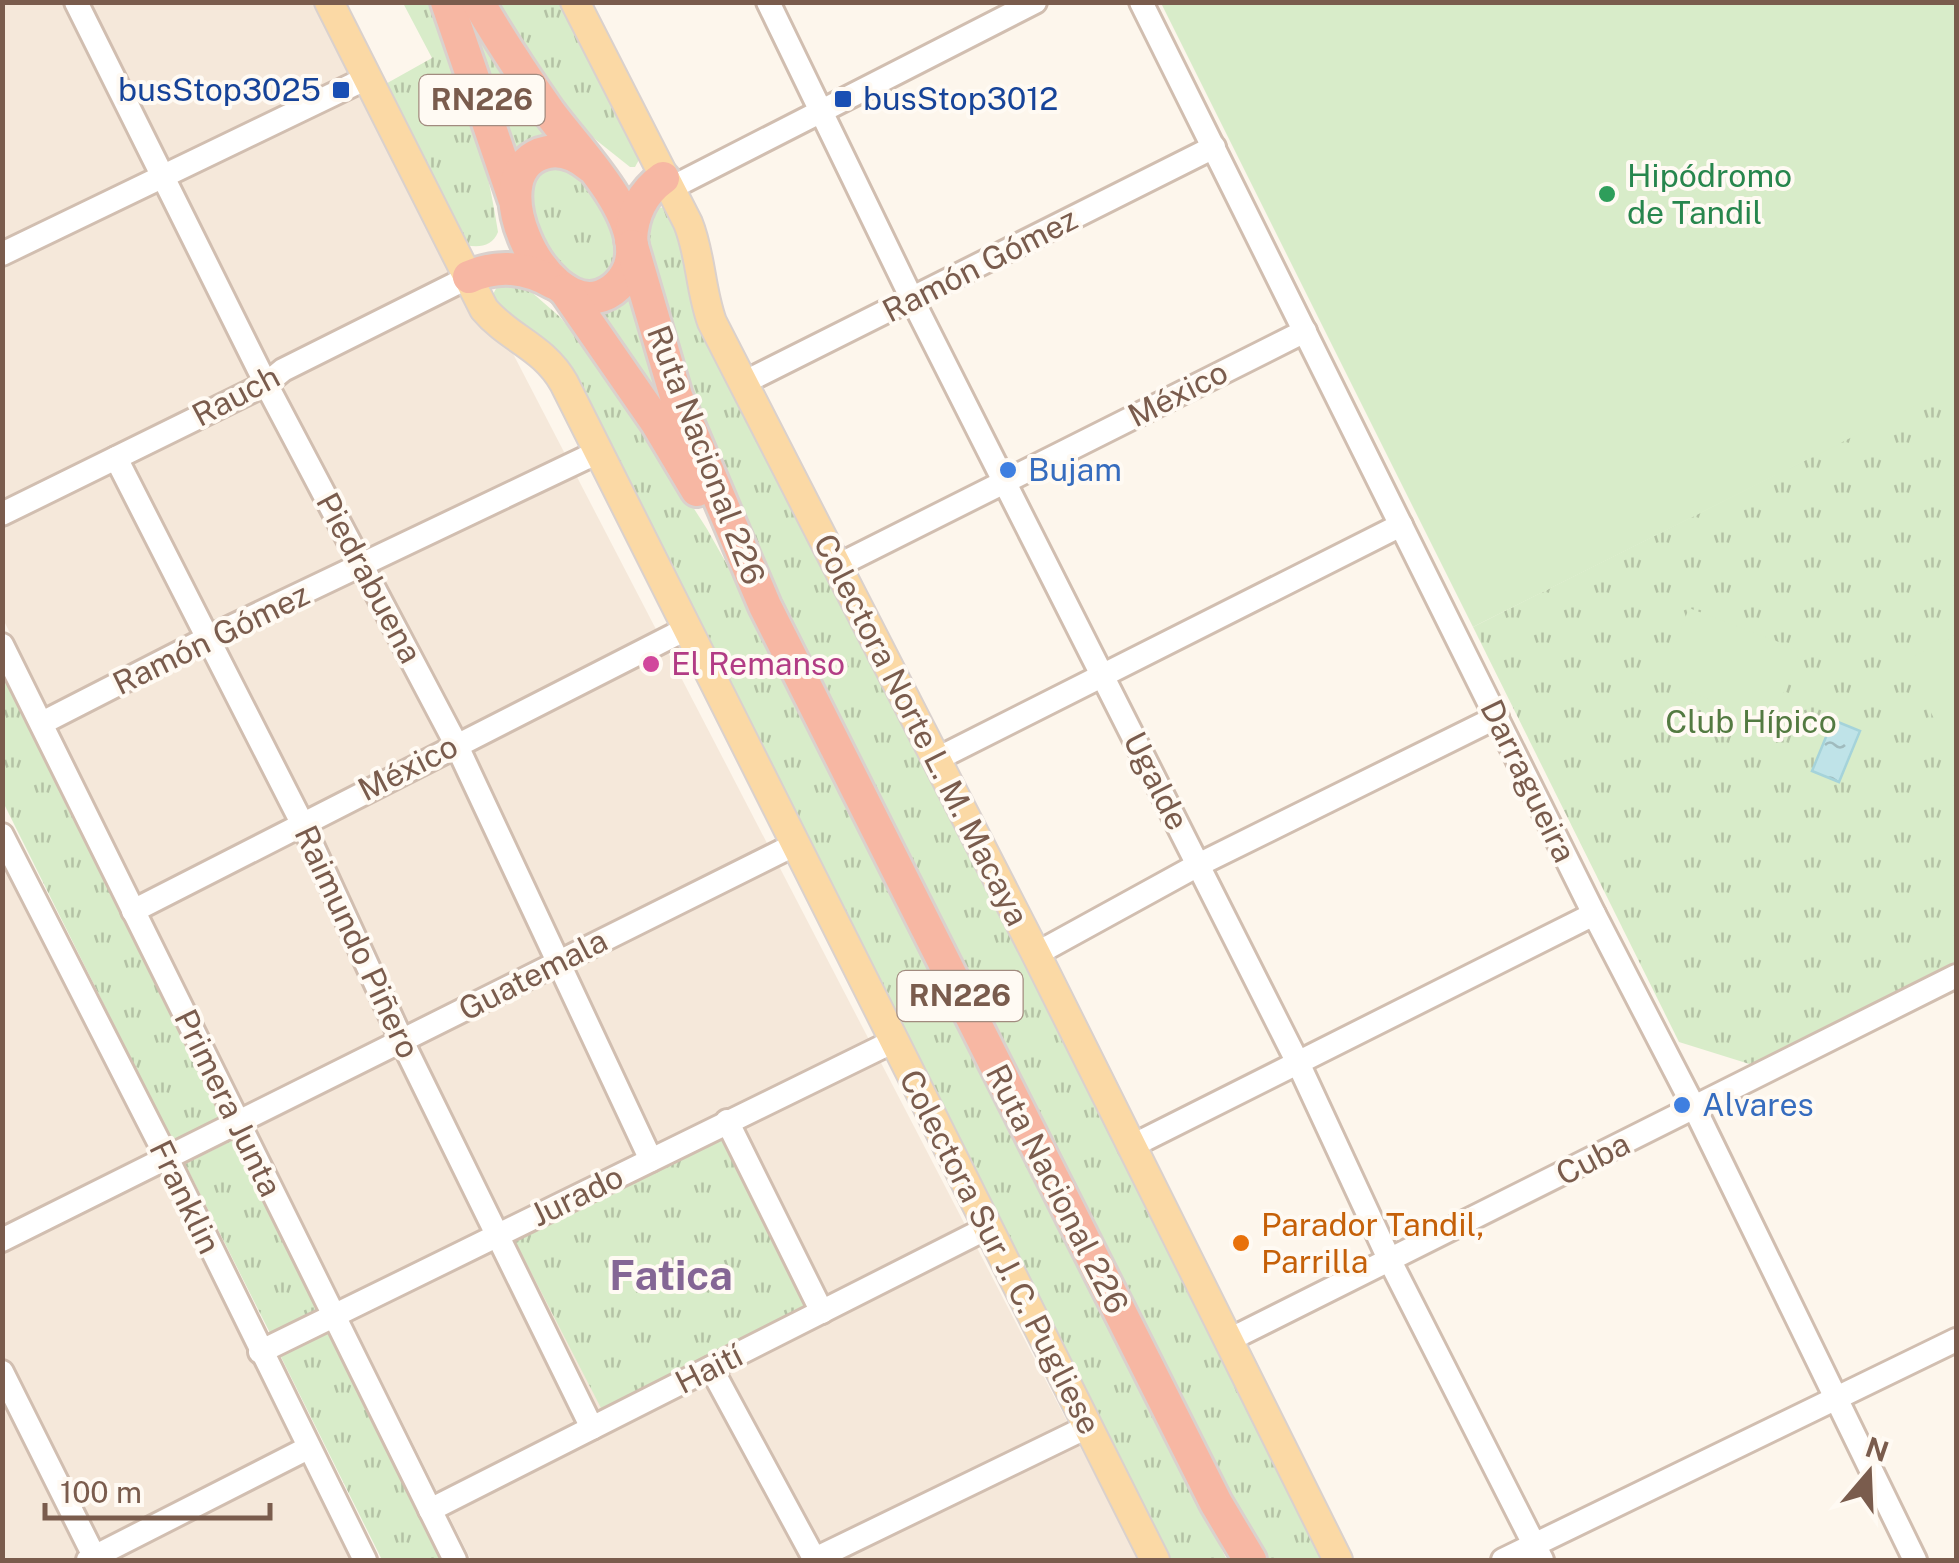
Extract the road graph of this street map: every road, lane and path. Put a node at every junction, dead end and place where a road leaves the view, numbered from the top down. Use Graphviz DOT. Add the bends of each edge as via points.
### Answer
graph roads {
  1 [pos="76,2"];
  2 [pos="330,2"];
  3 [pos="447,2"];
  4 [pos="478,2"];
  5 [pos="575,2"];
  6 [pos="768,2"];
  7 [pos="1034,2"];
  8 [pos="1141,2"];
  9 [pos="367,78"];
  10 [pos="821,110"];
  11 [pos="1214,147"];
  12 [pos="591,168"];
  13 [pos="164,174"];
  14 [pos="666,184"];
  15 [pos="514,200"];
  16 [pos="631,243"];
  17 [pos="2,254"];
  18 [pos="468,277"];
  19 [pos="562,288"];
  20 [pos="912,300"];
  21 [pos="1305,331"];
  22 [pos="745,382"];
  23 [pos="266,384"];
  24 [pos="598,452"];
  25 [pos="116,458"];
  26 [pos="1006,481"];
  27 [pos="2,514"];
  28 [pos="1401,525"];
  29 [pos="363,566"];
  30 [pos="837,566"];
  31 [pos="765,606"];
  32 [pos="686,629"];
  33 [pos="208,638"];
  34 [pos="2,645"];
  35 [pos="1103,676"];
  36 [pos="1497,717"];
  37 [pos="42,723"];
  38 [pos="456,744"];
  39 [pos="935,760"];
  40 [pos="302,823"];
  41 [pos="2,835"];
  42 [pos="796,844"];
  43 [pos="1198,865"];
  44 [pos="11,876"];
  45 [pos="133,911"];
  46 [pos="1594,914"];
  47 [pos="1036,954"];
  48 [pos="560,962"];
  49 [pos="1956,976"];
  50 [pos="402,1040"];
  51 [pos="894,1041"];
  52 [pos="1299,1065"];
  53 [pos="1694,1109"];
  54 [pos="238,1122"];
  55 [pos="728,1122"];
  56 [pos="1130,1147"];
  57 [pos="167,1158"];
  58 [pos="650,1160"];
  59 [pos="987,1228"];
  60 [pos="498,1235"];
  61 [pos="2,1240"];
  62 [pos="1390,1260"];
  63 [pos="822,1312"];
  64 [pos="333,1316"];
  65 [pos="1229,1340"];
  66 [pos="1956,1340"];
  67 [pos="260,1352"];
  68 [pos="711,1368"];
  69 [pos="2,1372"];
  70 [pos="1836,1401"];
  71 [pos="1087,1427"];
  72 [pos="592,1428"];
  73 [pos="308,1448"];
  74 [pos="1216,1503"];
  75 [pos="430,1510"];
  76 [pos="1538,1553"];
  77 [pos="93,1559"];
  78 [pos="364,1560"];
  79 [pos="454,1560"];
  80 [pos="814,1560"];
  81 [pos="1155,1560"];
  82 [pos="1239,1560"];
  83 [pos="1250,1560"];
  84 [pos="1338,1560"];
  85 [pos="1503,1560"];
  86 [pos="1915,1560"];
  1 -- 13 [label="street, Piedrabuena"];
  2 -- 9 [label="main road, Colectora Sur J. C. Pugliese"];
  3 -- 15 [label="highway, Ruta Nacional 226 / RN226"];
  4 -- 12 [label="highway, Ruta Nacional 226 / RN226"];
  5 -- 14 [label="main road, Colectora Norte L. M. Macaya"];
  6 -- 10 [label="street, Ugalde"];
  7 -- 10 [label="street"];
  8 -- 11 [label="street, Darragueira"];
  9 -- 13 [label="street"];
  9 -- 18 [label="main road, Colectora Sur J. C. Pugliese"];
  10 -- 14 [label="street"];
  10 -- 20 [label="street, Ugalde"];
  11 -- 20 [label="street, Ramón Gómez"];
  11 -- 21 [label="street, Darragueira"];
  12 -- 14 [label="highway"];
  12 -- 15 [label="highway, RN226" via="574,155 543,152 526,166"];
  12 -- 16 [label="highway, Ruta Nacional 226 / RN226" via="616,202"];
  13 -- 17 [label="street"];
  13 -- 23 [label="street, Piedrabuena"];
  14 -- 16 [label="highway" via="640,203"];
  14 -- 22 [label="main road, Colectora Norte L. M. Macaya" via="694,239 712,322"];
  15 -- 18 [label="highway" via="496,253"];
  15 -- 19 [label="highway, Ruta Nacional 226 / RN226" via="530,248"];
  16 -- 19 [label="highway" via="630,267 614,288 594,297"];
  16 -- 31 [label="highway, Ruta Nacional 226 / RN226" via="676,396"];
  18 -- 19 [label="highway" via="504,268 530,271"];
  18 -- 23 [label="street, Rauch"];
  18 -- 24 [label="main road, Colectora Sur J. C. Pugliese" via="491,317 558,372"];
  19 -- 31 [label="highway, Ruta Nacional 226 / RN226" via="657,424"];
  20 -- 22 [label="street, Ramón Gómez"];
  20 -- 26 [label="street, Ugalde"];
  21 -- 26 [label="street, México"];
  21 -- 28 [label="street, Darragueira"];
  22 -- 30 [label="main road, Colectora Norte L. M. Macaya"];
  23 -- 25 [label="street, Rauch"];
  23 -- 29 [label="street, Piedrabuena"];
  24 -- 29 [label="street, Ramón Gómez"];
  24 -- 32 [label="main road, Colectora Sur J. C. Pugliese"];
  25 -- 27 [label="street, Rauch"];
  25 -- 33 [label="street, Raimundo Piñero"];
  26 -- 30 [label="street, México"];
  26 -- 35 [label="street, Ugalde"];
  28 -- 35 [label="street"];
  28 -- 36 [label="street, Darragueira"];
  29 -- 33 [label="street, Ramón Gómez"];
  29 -- 38 [label="street, Piedrabuena"];
  30 -- 39 [label="main road, Colectora Norte L. M. Macaya"];
  31 -- 74 [label="highway, Ruta Nacional 226 / RN226"];
  32 -- 38 [label="street, México"];
  32 -- 42 [label="main road, Colectora Sur J. C. Pugliese"];
  33 -- 37 [label="street, Ramón Gómez"];
  33 -- 40 [label="street, Raimundo Piñero"];
  34 -- 37 [label="street, Primera Junta"];
  35 -- 39 [label="street"];
  35 -- 43 [label="street, Ugalde"];
  36 -- 43 [label="street"];
  36 -- 46 [label="street, Darragueira"];
  37 -- 45 [label="street, Primera Junta"];
  38 -- 40 [label="street, México"];
  38 -- 48 [label="street, Piedrabuena"];
  39 -- 47 [label="main road, Colectora Norte L. M. Macaya"];
  40 -- 45 [label="street, México"];
  40 -- 50 [label="street, Raimundo Piñero"];
  41 -- 44 [label="street, Franklin"];
  42 -- 48 [label="street, Guatemala"];
  42 -- 51 [label="main road, Colectora Sur J. C. Pugliese"];
  43 -- 47 [label="street"];
  43 -- 52 [label="street, Ugalde"];
  44 -- 57 [label="street, Franklin"];
  45 -- 54 [label="street, Primera Junta"];
  46 -- 52 [label="street"];
  46 -- 53 [label="street, Darragueira"];
  47 -- 56 [label="main road, Colectora Norte L. M. Macaya"];
  48 -- 50 [label="street, Guatemala"];
  48 -- 58 [label="street, Piedrabuena"];
  49 -- 53 [label="street, Cuba"];
  50 -- 54 [label="street, Guatemala"];
  50 -- 60 [label="street, Raimundo Piñero"];
  51 -- 55 [label="street, Jurado"];
  51 -- 59 [label="main road, Colectora Sur J. C. Pugliese"];
  52 -- 56 [label="street"];
  52 -- 62 [label="street, Ugalde"];
  53 -- 62 [label="street, Cuba"];
  53 -- 70 [label="street, Darragueira"];
  54 -- 57 [label="street, Guatemala"];
  54 -- 64 [label="street, Primera Junta"];
  55 -- 58 [label="street, Jurado"];
  55 -- 63 [label="street"];
  56 -- 65 [label="main road, Colectora Norte L. M. Macaya"];
  57 -- 61 [label="street, Guatemala"];
  57 -- 67 [label="street, Franklin"];
  58 -- 60 [label="street, Jurado"];
  59 -- 63 [label="street, Haití"];
  59 -- 71 [label="main road, Colectora Sur J. C. Pugliese"];
  60 -- 64 [label="street, Jurado"];
  60 -- 72 [label="street, Raimundo Piñero"];
  62 -- 65 [label="street, Cuba"];
  62 -- 76 [label="street, Ugalde"];
  63 -- 68 [label="street, Haití"];
  64 -- 67 [label="street, Jurado"];
  64 -- 75 [label="street, Primera Junta"];
  65 -- 84 [label="main road, Colectora Norte L. M. Macaya"];
  66 -- 70 [label="street"];
  67 -- 73 [label="street, Franklin"];
  68 -- 72 [label="street, Haití"];
  68 -- 80 [label="street"];
  69 -- 77 [label="street"];
  70 -- 76 [label="street"];
  70 -- 86 [label="street, Darragueira"];
  71 -- 80 [label="street"];
  71 -- 81 [label="main road, Colectora Sur J. C. Pugliese"];
  72 -- 75 [label="street, Haití"];
  73 -- 77 [label="street"];
  73 -- 78 [label="street, Franklin"];
  74 -- 82 [label="highway, Ruta Nacional 226 / RN226"];
  74 -- 83 [label="highway, Ruta Nacional 226 / RN226"];
  75 -- 79 [label="street, Primera Junta"];
  76 -- 85 [label="street"];
}
